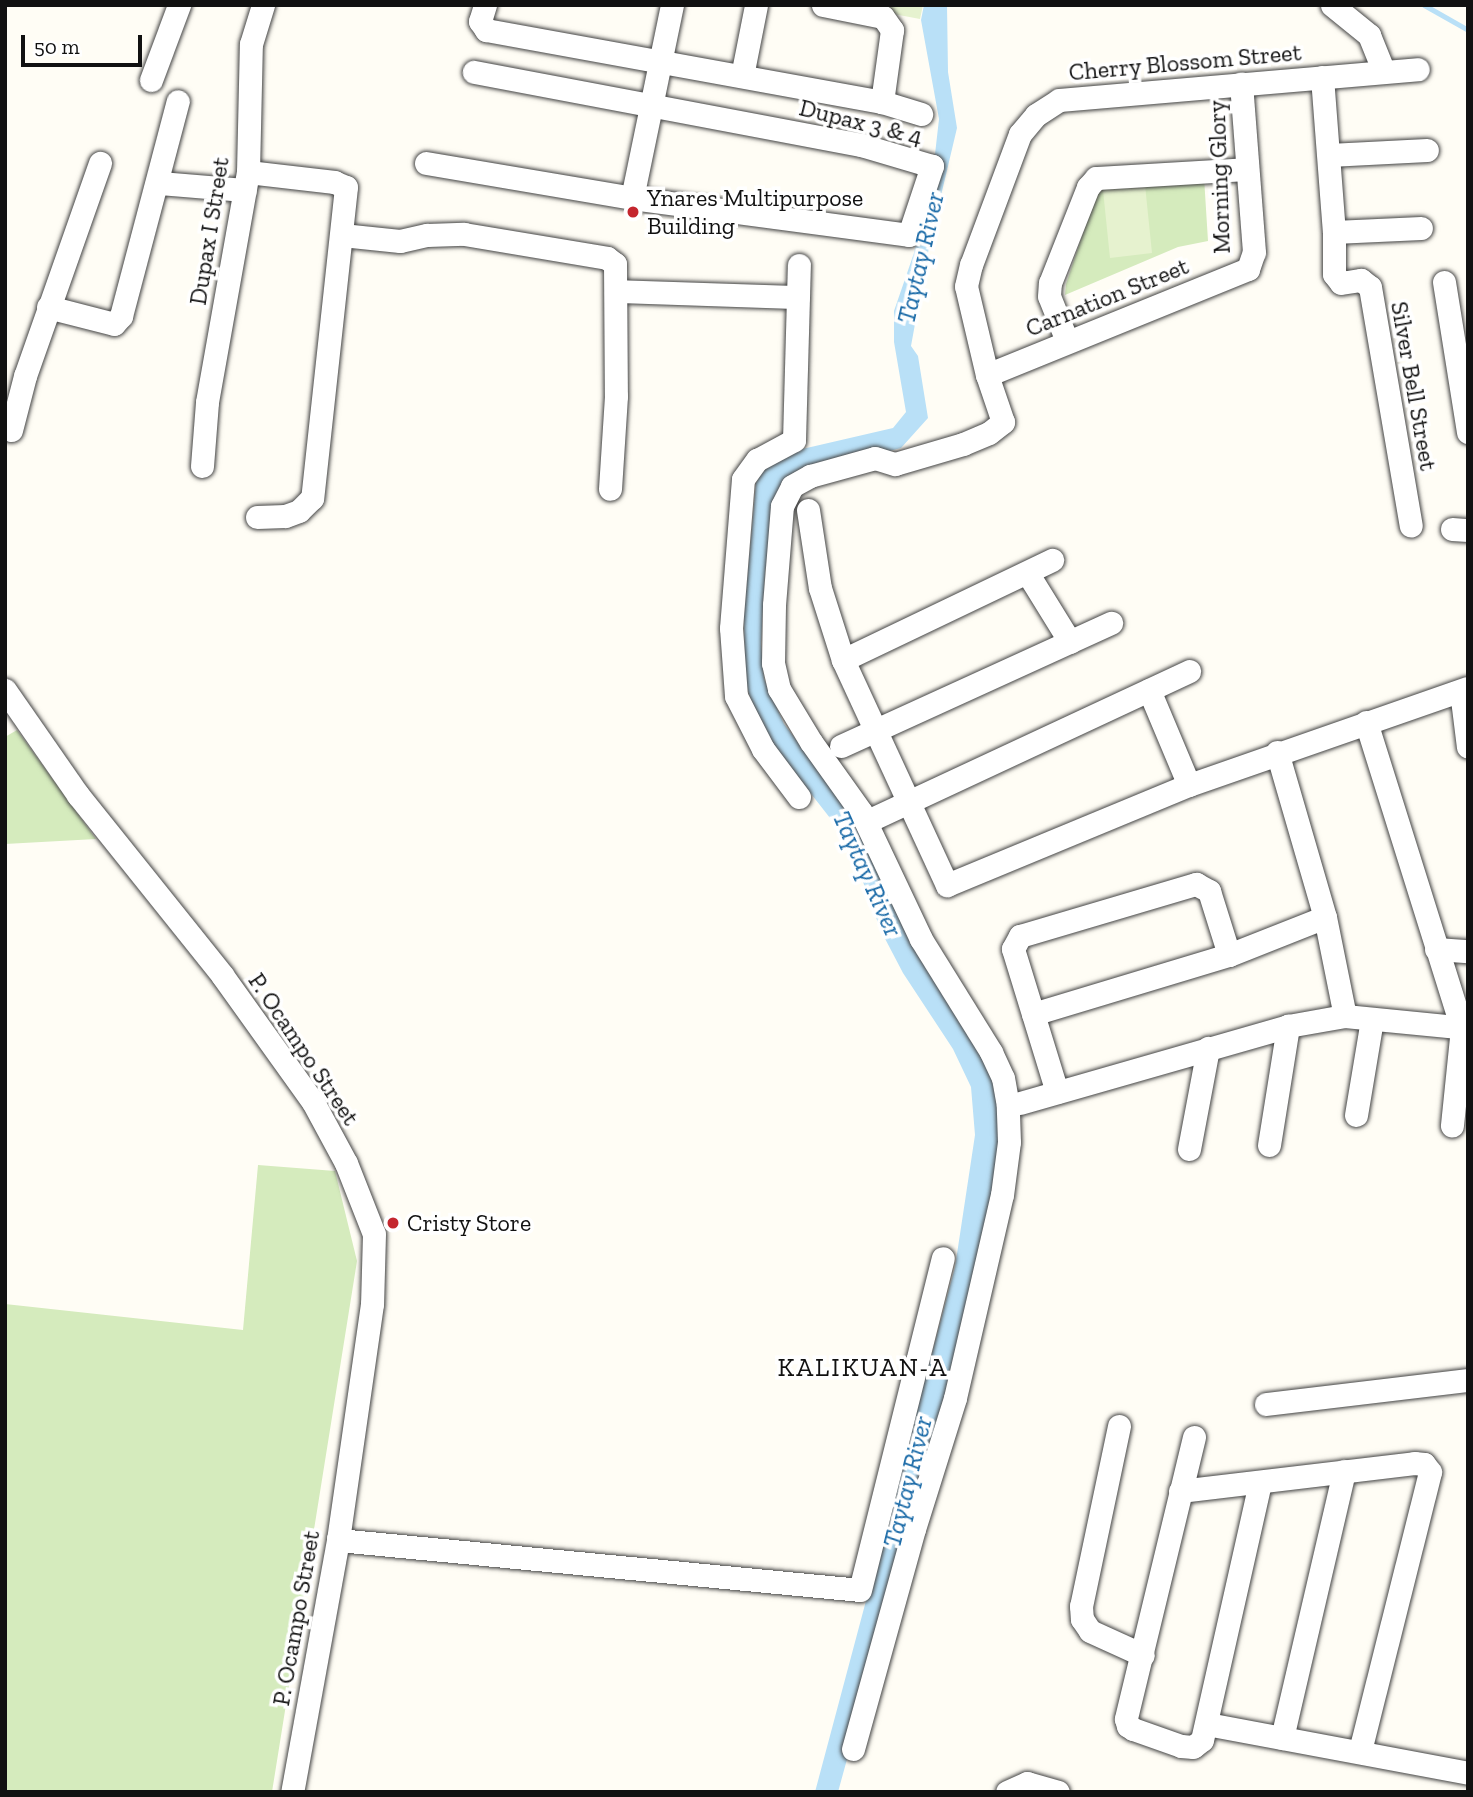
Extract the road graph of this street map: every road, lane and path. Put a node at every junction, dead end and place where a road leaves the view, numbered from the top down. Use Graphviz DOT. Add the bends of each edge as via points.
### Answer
graph roads {
  1 [pos="263,5"];
  2 [pos="485,5"];
  3 [pos="672,5"];
  4 [pos="756,5"];
  5 [pos="823,5"];
  6 [pos="1332,5"];
  7 [pos="173,8"];
  8 [pos="661,63"];
  9 [pos="1418,69"];
  10 [pos="1384,71"];
  11 [pos="474,72"];
  12 [pos="743,76"];
  13 [pos="1322,76"];
  14 [pos="151,80"];
  15 [pos="1241,83"];
  16 [pos="178,101"];
  17 [pos="882,102"];
  18 [pos="653,105"];
  19 [pos="922,114"];
  20 [pos="1427,150"];
  21 [pos="1329,155"];
  22 [pos="100,163"];
  23 [pos="426,163"];
  24 [pos="1247,169"];
  25 [pos="246,181"];
  26 [pos="159,183"];
  27 [pos="632,198"];
  28 [pos="1421,228"];
  29 [pos="1334,232"];
  30 [pos="342,235"];
  31 [pos="799,265"];
  32 [pos="1248,269"];
  33 [pos="1444,282"];
  34 [pos="616,291"];
  35 [pos="798,297"];
  36 [pos="48,307"];
  37 [pos="1067,341"];
  38 [pos="987,375"];
  39 [pos="11,430"];
  40 [pos="1468,432"];
  41 [pos="202,466"];
  42 [pos="610,489"];
  43 [pos="808,510"];
  44 [pos="257,517"];
  45 [pos="1411,526"];
  46 [pos="1052,560"];
  47 [pos="1028,574"];
  48 [pos="1111,623"];
  49 [pos="1070,642"];
  50 [pos="843,660"];
  51 [pos="1189,671"];
  52 [pos="5,690"];
  53 [pos="1149,690"];
  54 [pos="1464,690"];
  55 [pos="1366,722"];
  56 [pos="877,730"];
  57 [pos="841,746"];
  58 [pos="1468,747"];
  59 [pos="1277,752"];
  60 [pos="1189,785"];
  61 [pos="799,797"];
  62 [pos="909,802"];
  63 [pos="872,819"];
  64 [pos="1325,917"];
  65 [pos="1436,949"];
  66 [pos="1468,951"];
  67 [pos="1229,955"];
  68 [pos="1033,1014"];
  69 [pos="1345,1016"];
  70 [pos="1373,1019"];
  71 [pos="1288,1026"];
  72 [pos="1465,1028"];
  73 [pos="1208,1048"];
  74 [pos="1057,1093"];
  75 [pos="1020,1103"];
  76 [pos="1356,1115"];
  77 [pos="1452,1125"];
  78 [pos="1269,1145"];
  79 [pos="1189,1149"];
  80 [pos="943,1258"];
  81 [pos="1468,1380"];
  82 [pos="1266,1404"];
  83 [pos="1119,1426"];
  84 [pos="1194,1437"];
  85 [pos="1344,1471"];
  86 [pos="1260,1482"];
  87 [pos="1180,1491"];
  88 [pos="338,1540"];
  89 [pos="1143,1655"];
  90 [pos="1207,1724"];
  91 [pos="1282,1738"];
  92 [pos="853,1749"];
  93 [pos="1360,1751"];
  94 [pos="1468,1773"];
  95 [pos="292,1792"];
  96 [pos="1007,1792"];
  97 [pos="1058,1792"];
  1 -- 25 [label="street, Dupax I Street" via="251,44"];
  2 -- 8 [label="street" via="480,21 486,30"];
  3 -- 8 [label="street"];
  4 -- 12 [label="street"];
  5 -- 17 [label="street" via="883,17 892,30"];
  6 -- 10 [label="street" via="1369,35"];
  7 -- 14 [label="street"];
  8 -- 12 [label="street"];
  8 -- 18 [label="street"];
  9 -- 10 [label="street, Cherry Blossom Street"];
  10 -- 13 [label="street, Cherry Blossom Street"];
  11 -- 18 [label="street, Dupax 3 & 4"];
  12 -- 17 [label="street"];
  13 -- 15 [label="street, Cherry Blossom Street"];
  13 -- 21 [label="street, Silver Bell Street"];
  15 -- 24 [label="street, Morning Glory"];
  15 -- 38 [label="street, Cherry Blossom Street" via="1059,100 1036,115 1020,134 966,286"];
  16 -- 26 [label="street"];
  17 -- 19 [label="street"];
  18 -- 27 [label="street"];
  18 -- 27 [label="street, Dupax 3 & 4" via="861,145 932,166 909,235"];
  20 -- 21 [label="street"];
  21 -- 29 [label="street, Silver Bell Street"];
  22 -- 36 [label="street"];
  23 -- 27 [label="street, Dupax 3 & 4"];
  24 -- 32 [label="street, Morning Glory" via="1254,252"];
  24 -- 37 [label="street" via="1096,178 1088,187 1050,283 1049,296"];
  25 -- 26 [label="street"];
  25 -- 30 [label="street" via="334,182 346,187"];
  25 -- 41 [label="street, Dupax I Street" via="207,402"];
  26 -- 36 [label="street" via="121,316 114,324"];
  28 -- 29 [label="street"];
  29 -- 45 [label="street, Silver Bell Street" via="1336,280 1362,280 1370,287"];
  30 -- 34 [label="street" via="400,241 464,234 607,258 615,264"];
  30 -- 44 [label="street" via="312,498 299,511 285,516"];
  31 -- 35 [label="street"];
  32 -- 37 [label="street, Carnation Street"];
  33 -- 40 [label="street"];
  34 -- 35 [label="street"];
  34 -- 42 [label="street"];
  35 -- 61 [label="street" via="794,440 757,460 743,479 731,628 736,696 763,749"];
  36 -- 39 [label="street"];
  37 -- 38 [label="street, Carnation Street"];
  38 -- 92 [label="street, Cherry Blossom Street" via="1003,422 989,433 895,464 875,458 810,476 792,486 782,506 773,663 779,689 861,812 921,939 991,1052 1009,1106 1002,1195 955,1398"];
  43 -- 50 [label="street" via="820,588"];
  46 -- 47 [label="street"];
  47 -- 49 [label="street"];
  47 -- 50 [label="street"];
  48 -- 49 [label="street"];
  49 -- 56 [label="street"];
  50 -- 56 [label="street"];
  51 -- 53 [label="street"];
  52 -- 88 [label="street, P. Ocampo Street" via="78,795 222,975 313,1102 363,1200 374,1234 375,1265"];
  53 -- 60 [label="street"];
  53 -- 62 [label="street"];
  54 -- 55 [label="street"];
  54 -- 58 [label="street"];
  55 -- 59 [label="street"];
  55 -- 65 [label="street"];
  56 -- 57 [label="street"];
  56 -- 62 [label="street"];
  59 -- 60 [label="street"];
  59 -- 64 [label="street"];
  60 -- 62 [label="street" via="947,885"];
  62 -- 63 [label="street"];
  64 -- 67 [label="street"];
  64 -- 69 [label="street"];
  65 -- 66 [label="street"];
  65 -- 72 [label="street"];
  67 -- 68 [label="street"];
  67 -- 68 [label="street" via="1209,891 1196,884 1020,936 1013,949"];
  68 -- 74 [label="street"];
  69 -- 70 [label="street"];
  69 -- 71 [label="street"];
  70 -- 72 [label="street"];
  70 -- 76 [label="street"];
  71 -- 73 [label="street"];
  71 -- 78 [label="street"];
  72 -- 77 [label="street"];
  73 -- 74 [label="street"];
  73 -- 79 [label="street"];
  74 -- 75 [label="street"];
  80 -- 88 [label="street" via="860,1590"];
  81 -- 82 [label="street"];
  83 -- 89 [label="street" via="1082,1619 1090,1631"];
  84 -- 87 [label="street"];
  85 -- 86 [label="street"];
  85 -- 91 [label="street"];
  85 -- 93 [label="street" via="1414,1463 1424,1464 1430,1472"];
  86 -- 87 [label="street"];
  86 -- 90 [label="street"];
  87 -- 89 [label="street"];
  88 -- 95 [label="street, P. Ocampo Street"];
  89 -- 90 [label="street" via="1128,1726 1193,1747 1202,1740"];
  90 -- 91 [label="street"];
  91 -- 93 [label="street"];
  93 -- 94 [label="street"];
  96 -- 97 [label="street" via="1027,1783"];
}
